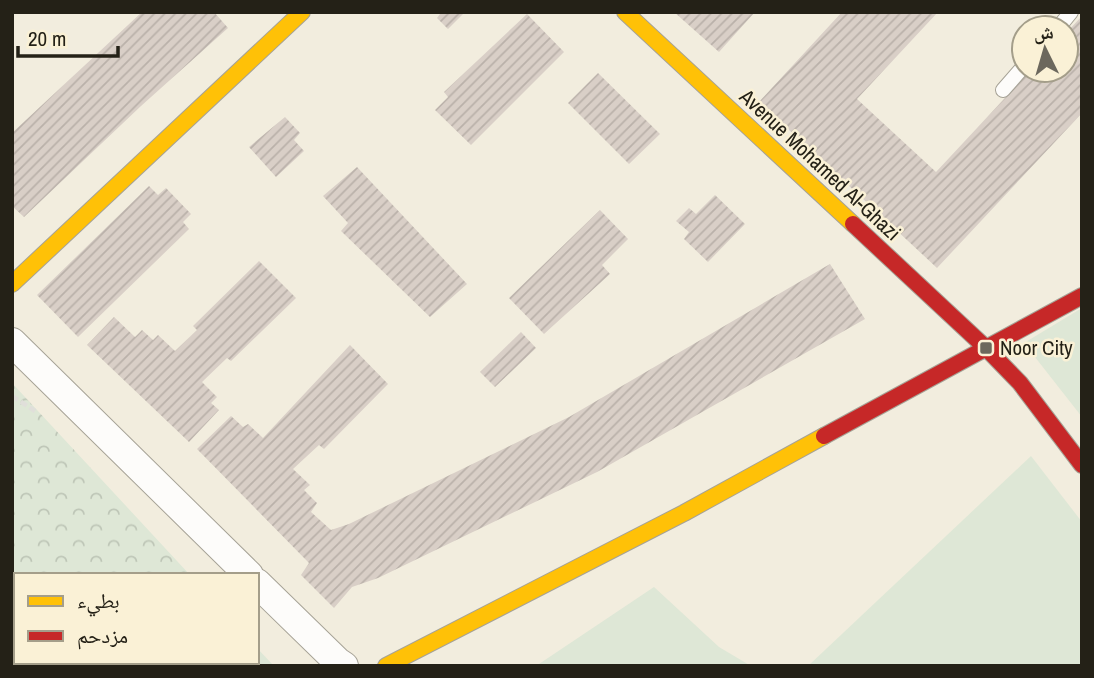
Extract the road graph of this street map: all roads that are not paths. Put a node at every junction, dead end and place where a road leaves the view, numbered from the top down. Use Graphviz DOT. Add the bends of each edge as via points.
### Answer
graph roads {
  1 [pos="302,12"];
  2 [pos="631,14"];
  3 [pos="1010,82"];
  4 [pos="1003,90"];
  5 [pos="18,267"];
  6 [pos="1082,296"];
  7 [pos="12,342"];
  8 [pos="986,348"];
  9 [pos="1082,465"];
  10 [pos="247,573"];
  11 [pos="259,585"];
  12 [pos="344,666"];
  13 [pos="386,666"];
  1 -- 5 [label="street"];
  2 -- 8 [label="street, Avenue Mohamed Al-Ghazi"];
  3 -- 4 [label="lane"];
  6 -- 8 [label="street"];
  7 -- 10 [label="street"];
  8 -- 9 [label="street, Avenue Mohamed Al-Ghazi" via="1020,383"];
  8 -- 13 [label="street" via="684,513"];
  11 -- 12 [label="street"];
}
